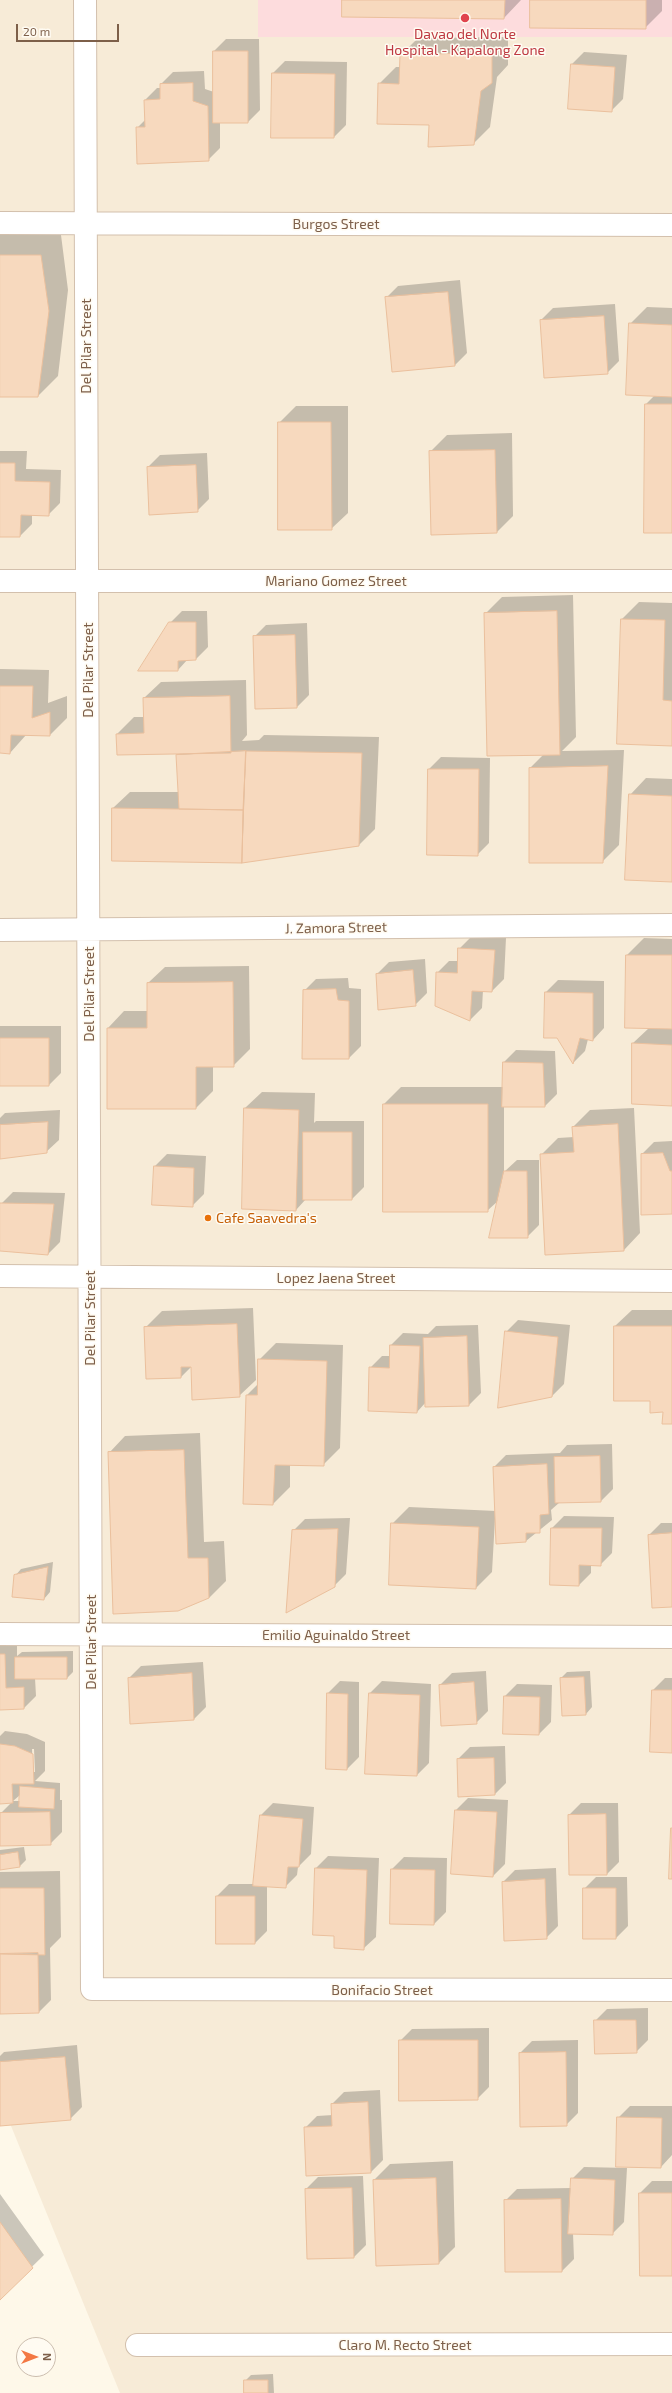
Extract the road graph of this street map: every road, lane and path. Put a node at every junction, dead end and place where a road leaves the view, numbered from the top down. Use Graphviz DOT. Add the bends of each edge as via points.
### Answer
graph roads {
  1 [pos="85,0"];
  2 [pos="0,223"];
  3 [pos="86,223"];
  4 [pos="672,225"];
  5 [pos="0,580"];
  6 [pos="87,581"];
  7 [pos="672,581"];
  8 [pos="672,924"];
  9 [pos="0,930"];
  10 [pos="88,930"];
  11 [pos="0,1276"];
  12 [pos="90,1276"];
  13 [pos="672,1280"];
  14 [pos="0,1634"];
  15 [pos="91,1635"];
  16 [pos="672,1637"];
  17 [pos="92,1989"];
  18 [pos="672,1990"];
  19 [pos="672,2344"];
  20 [pos="137,2345"];
  1 -- 3 [label="street, Del Pilar Street"];
  2 -- 3 [label="street, Burgos Street"];
  3 -- 4 [label="street, Burgos Street"];
  3 -- 6 [label="street, Del Pilar Street"];
  5 -- 6 [label="street, Mariano Gomez Street"];
  6 -- 7 [label="street, Mariano Gomez Street"];
  6 -- 10 [label="street, Del Pilar Street"];
  8 -- 10 [label="street, J. Zamora Street"];
  9 -- 10 [label="street, J. Zamora Street"];
  10 -- 12 [label="street, Del Pilar Street"];
  11 -- 12 [label="street, Lopez Jaena Street"];
  12 -- 13 [label="street, Lopez Jaena Street"];
  12 -- 15 [label="street, Del Pilar Street"];
  14 -- 15 [label="street, Emilio Aguinaldo Street"];
  15 -- 16 [label="street, Emilio Aguinaldo Street"];
  15 -- 17 [label="street, Del Pilar Street"];
  17 -- 18 [label="street, Bonifacio Street"];
  19 -- 20 [label="street, Claro M. Recto Street"];
}
